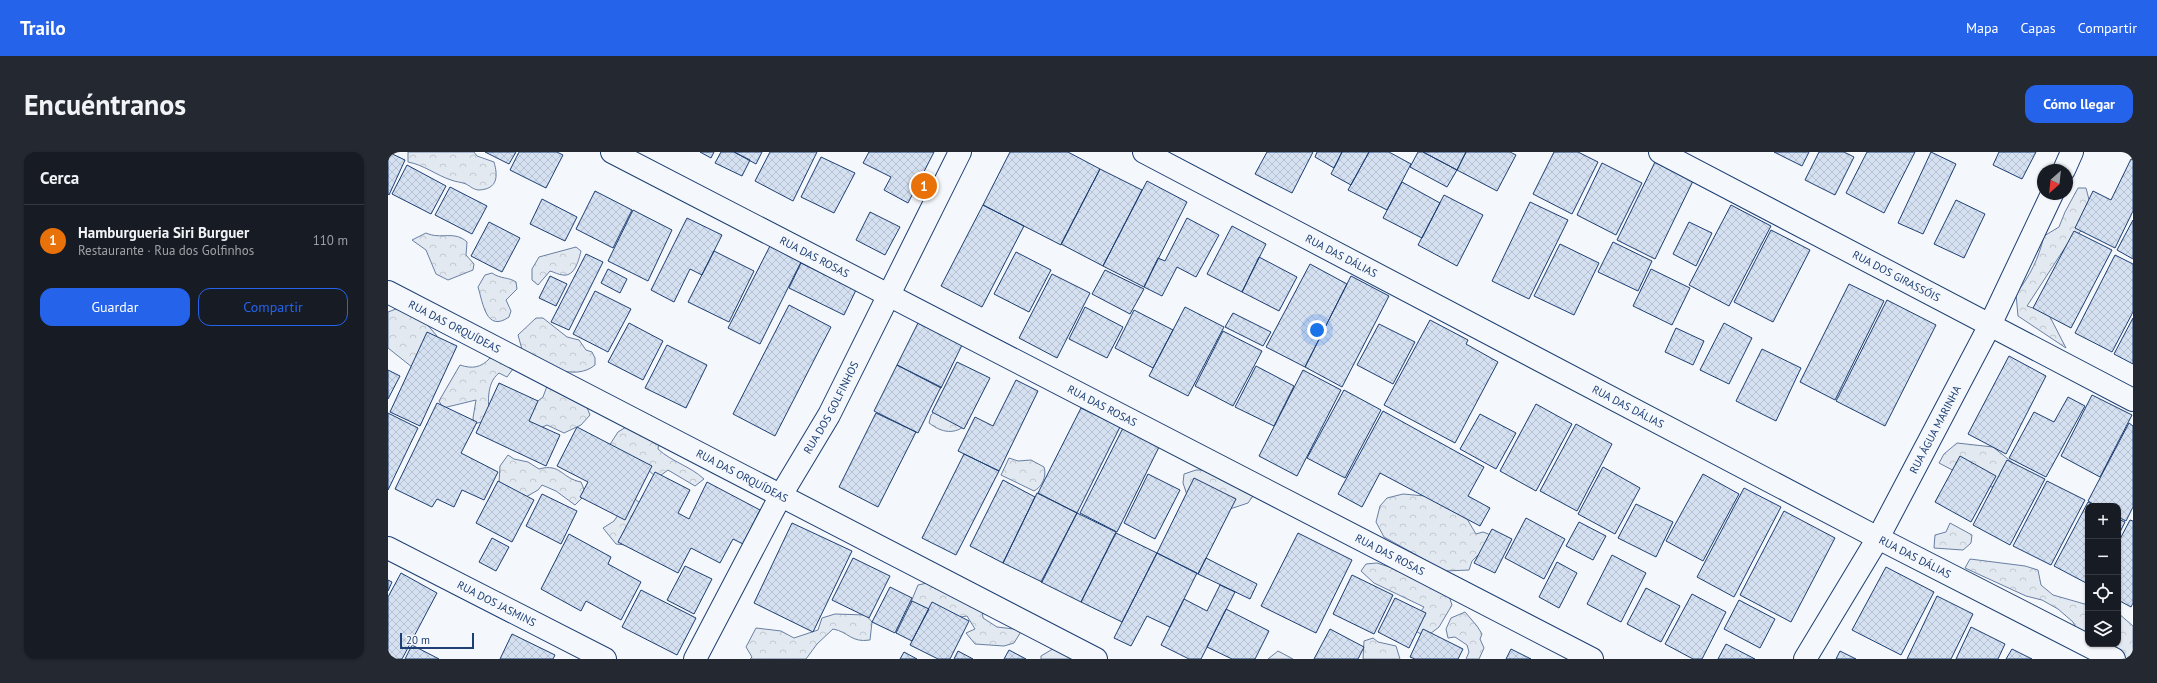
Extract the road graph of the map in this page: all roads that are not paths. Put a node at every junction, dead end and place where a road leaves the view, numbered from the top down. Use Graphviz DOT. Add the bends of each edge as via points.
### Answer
graph roads {
  1 [pos="612,152"];
  2 [pos="960,152"];
  3 [pos="1144,152"];
  4 [pos="1660,152"];
  5 [pos="2072,152"];
  6 [pos="2067,164"];
  7 [pos="2049,200"];
  8 [pos="388,292"];
  9 [pos="888,295"];
  10 [pos="1990,325"];
  11 [pos="2133,400"];
  12 [pos="781,496"];
  13 [pos="1878,538"];
  14 [pos="388,548"];
  15 [pos="605,659"];
  16 [pos="695,659"];
  17 [pos="1096,659"];
  18 [pos="1592,659"];
  19 [pos="1805,659"];
  20 [pos="2114,659"];
  1 -- 9 [label="street, RUA DAS ROSAS"];
  2 -- 9 [label="street, RUA DOS GOLFINHOS"];
  3 -- 13 [label="street, RUA DAS DÁLIAS"];
  4 -- 10 [label="street, RUA DOS GIRASSÓIS"];
  5 -- 6 [label="street"];
  7 -- 10 [label="street, RUA ÁGUA MARINHA"];
  8 -- 12 [label="street, RUA DAS ORQUÍDEAS"];
  9 -- 12 [label="street, RUA DOS GOLFINHOS" via="829,415"];
  9 -- 18 [label="street, RUA DAS ROSAS"];
  10 -- 11 [label="street, RUA DOS GIRASSÓIS"];
  10 -- 13 [label="street, RUA ÁGUA MARINHA"];
  12 -- 16 [label="street, RUA DOS GOLFINHOS"];
  12 -- 17 [label="street, RUA DAS ORQUÍDEAS"];
  13 -- 19 [label="street, RUA ÁGUA MARINHA"];
  13 -- 20 [label="street, RUA DAS DÁLIAS"];
  14 -- 15 [label="street, RUA DOS JASMINS"];
}
